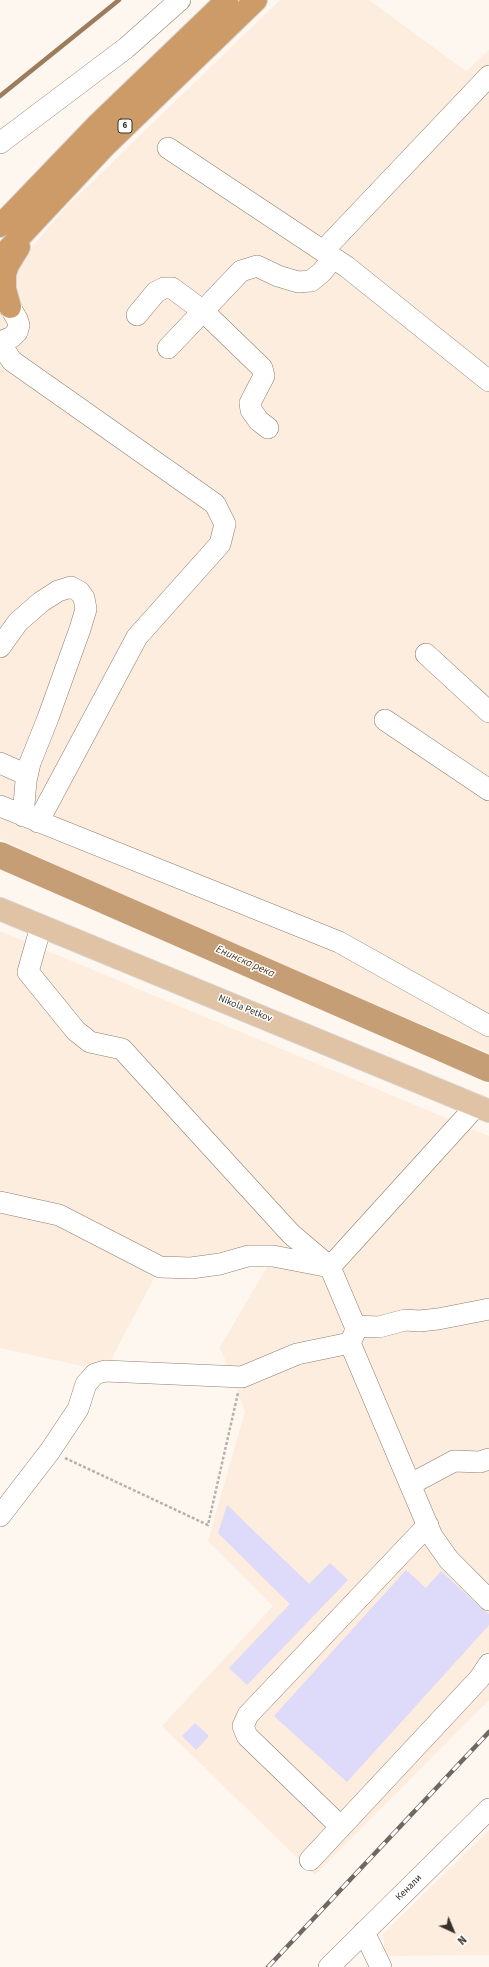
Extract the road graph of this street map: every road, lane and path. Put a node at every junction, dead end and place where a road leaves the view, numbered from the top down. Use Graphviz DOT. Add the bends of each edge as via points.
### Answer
graph roads {
  1 [pos="180,0"];
  2 [pos="227,0"];
  3 [pos="256,0"];
  4 [pos="489,76"];
  5 [pos="0,143"];
  6 [pos="168,148"];
  7 [pos="50,188"];
  8 [pos="0,215"];
  9 [pos="0,226"];
  10 [pos="328,255"];
  11 [pos="0,258"];
  12 [pos="5,305"];
  13 [pos="202,311"];
  14 [pos="137,315"];
  15 [pos="0,343"];
  16 [pos="168,348"];
  17 [pos="489,380"];
  18 [pos="268,428"];
  19 [pos="0,647"];
  20 [pos="426,654"];
  21 [pos="489,712"];
  22 [pos="385,720"];
  23 [pos="0,763"];
  24 [pos="27,775"];
  25 [pos="489,790"];
  26 [pos="0,806"];
  27 [pos="30,819"];
  28 [pos="0,909"];
  29 [pos="41,926"];
  30 [pos="489,1026"];
  31 [pos="485,1102"];
  32 [pos="0,1202"];
  33 [pos="330,1267"];
  34 [pos="489,1309"];
  35 [pos="353,1334"];
  36 [pos="242,1377"];
  37 [pos="50,1451"];
  38 [pos="489,1459"];
  39 [pos="411,1484"];
  40 [pos="0,1516"];
  41 [pos="428,1526"];
  42 [pos="489,1600"];
  43 [pos="489,1664"];
  44 [pos="489,1809"];
  45 [pos="341,1826"];
  46 [pos="310,1860"];
  47 [pos="364,1932"];
  48 [pos="329,1967"];
  49 [pos="381,1967"];
  1 -- 5 [label="street" via="126,48"];
  2 -- 7 [label="highway, 6" via="95,127"];
  3 -- 7 [label="highway, 6" via="106,145"];
  4 -- 10 [label="street"];
  6 -- 10 [label="street"];
  7 -- 8 [label="highway"];
  7 -- 9 [label="highway, 6"];
  7 -- 11 [label="highway, 6"];
  7 -- 12 [label="highway" via="8,265 5,274"];
  10 -- 13 [label="street" via="322,272 311,281 298,282 257,266 241,271"];
  10 -- 17 [label="street" via="347,267"];
  12 -- 15 [label="street" via="19,325 12,338"];
  13 -- 14 [label="street" via="172,288 164,288 156,292"];
  13 -- 16 [label="street"];
  13 -- 18 [label="street" via="262,368 264,376 250,403 251,410"];
  15 -- 27 [label="street" via="12,361 215,504 225,524 220,544 137,637"];
  19 -- 24 [label="street" via="18,622 58,591 71,588 80,592 84,598 86,609 80,629"];
  20 -- 21 [label="street"];
  22 -- 25 [label="street"];
  23 -- 24 [label="street"];
  24 -- 27 [label="street"];
  26 -- 27 [label="street"];
  27 -- 30 [label="street" via="339,942"];
  28 -- 29 [label="main road, Nikola Petkov"];
  29 -- 31 [label="main road, Nikola Petkov"];
  29 -- 33 [label="street" via="28,972 76,1031 90,1042 122,1049 291,1234"];
  31 -- 33 [label="street"];
  32 -- 33 [label="street" via="59,1215 160,1267 191,1268 220,1264 248,1256 279,1257"];
  33 -- 35 [label="street"];
  34 -- 35 [label="street" via="438,1319 406,1320"];
  35 -- 36 [label="street"];
  35 -- 39 [label="street"];
  36 -- 37 [label="street" via="105,1371 95,1374 86,1384 78,1409"];
  36 -- 37 [label="path" via="208,1525"];
  37 -- 40 [label="street"];
  38 -- 39 [label="street" via="480,1462 454,1461"];
  39 -- 41 [label="street"];
  41 -- 42 [label="street" via="449,1560"];
  41 -- 45 [label="street" via="248,1715 243,1726 247,1736"];
  43 -- 45 [label="street" via="479,1679"];
  44 -- 47 [label="street, Кенали"];
  45 -- 46 [label="street"];
  47 -- 48 [label="street, Кенали"];
  47 -- 49 [label="street"];
}
